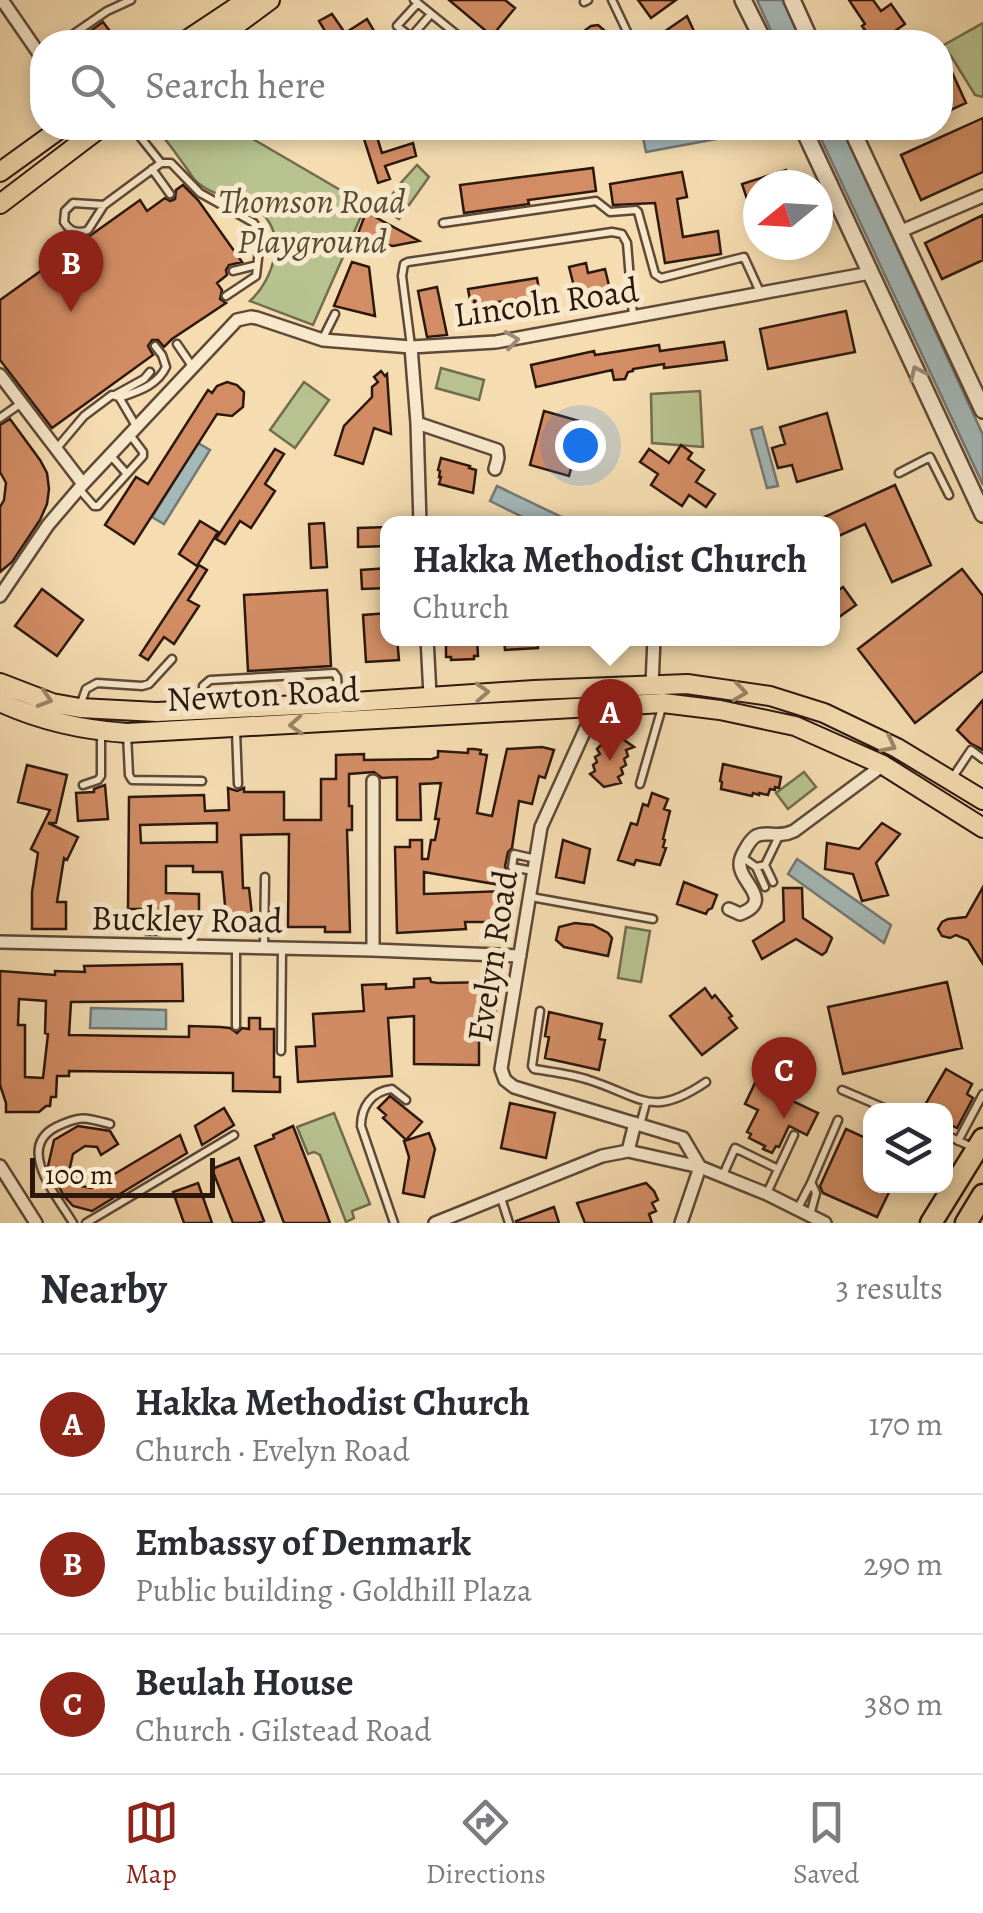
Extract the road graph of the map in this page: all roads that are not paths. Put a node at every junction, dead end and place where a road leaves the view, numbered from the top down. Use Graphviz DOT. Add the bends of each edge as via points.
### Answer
graph roads {
  1 [pos="2,0"];
  2 [pos="131,0"];
  3 [pos="270,0"];
  4 [pos="612,0"];
  5 [pos="743,0"];
  6 [pos="792,0"];
  7 [pos="240,2"];
  8 [pos="416,2"];
  9 [pos="431,14"];
  10 [pos="79,30"];
  11 [pos="201,30"];
  12 [pos="229,30"];
  13 [pos="403,30"];
  14 [pos="417,30"];
  15 [pos="451,30"];
  16 [pos="626,30"];
  17 [pos="758,30"];
  18 [pos="806,30"];
  19 [pos="30,40"];
  20 [pos="44,140"];
  21 [pos="81,140"];
  22 [pos="142,140"];
  23 [pos="809,140"];
  24 [pos="857,140"];
  25 [pos="161,163"];
  26 [pos="152,169"];
  27 [pos="0,172"];
  28 [pos="170,194"];
  29 [pos="983,196"];
  30 [pos="0,204"];
  31 [pos="104,206"];
  32 [pos="443,223"];
  33 [pos="899,232"];
  34 [pos="258,264"];
  35 [pos="233,271"];
  36 [pos="870,273"];
  37 [pos="760,294"];
  38 [pos="226,296"];
  39 [pos="335,314"];
  40 [pos="633,318"];
  41 [pos="323,340"];
  42 [pos="177,344"];
  43 [pos="155,346"];
  44 [pos="411,348"];
  45 [pos="192,366"];
  46 [pos="150,372"];
  47 [pos="0,375"];
  48 [pos="979,388"];
  49 [pos="117,396"];
  50 [pos="22,404"];
  51 [pos="983,410"];
  52 [pos="0,418"];
  53 [pos="418,424"];
  54 [pos="133,430"];
  55 [pos="56,449"];
  56 [pos="110,455"];
  57 [pos="953,464"];
  58 [pos="495,469"];
  59 [pos="938,472"];
  60 [pos="899,473"];
  61 [pos="126,474"];
  62 [pos="81,486"];
  63 [pos="949,494"];
  64 [pos="983,514"];
  65 [pos="420,516"];
  66 [pos="0,596"];
  67 [pos="427,646"];
  68 [pos="654,646"];
  69 [pos="172,660"];
  70 [pos="0,683"];
  71 [pos="652,685"];
  72 [pos="534,690"];
  73 [pos="430,696"];
  74 [pos="596,697"];
  75 [pos="90,700"];
  76 [pos="0,702"];
  77 [pos="339,703"];
  78 [pos="664,703"];
  79 [pos="204,709"];
  80 [pos="534,710"];
  81 [pos="236,729"];
  82 [pos="205,730"];
  83 [pos="101,731"];
  84 [pos="127,733"];
  85 [pos="983,759"];
  86 [pos="884,766"];
  87 [pos="202,781"];
  88 [pos="373,781"];
  89 [pos="951,781"];
  90 [pos="238,784"];
  91 [pos="640,784"];
  92 [pos="83,785"];
  93 [pos="983,800"];
  94 [pos="983,828"];
  95 [pos="779,836"];
  96 [pos="742,857"];
  97 [pos="760,866"];
  98 [pos="264,876"];
  99 [pos="769,884"];
  100 [pos="530,896"];
  101 [pos="729,909"];
  102 [pos="652,919"];
  103 [pos="0,942"];
  104 [pos="236,947"];
  105 [pos="264,948"];
  106 [pos="282,948"];
  107 [pos="373,950"];
  108 [pos="520,956"];
  109 [pos="540,1011"];
  110 [pos="236,1026"];
  111 [pos="282,1052"];
  112 [pos="706,1082"];
  113 [pos="842,1090"];
  114 [pos="983,1094"];
  115 [pos="406,1100"];
  116 [pos="644,1102"];
  117 [pos="873,1103"];
  118 [pos="838,1120"];
  119 [pos="110,1124"];
  120 [pos="638,1124"];
  121 [pos="234,1135"];
  122 [pos="794,1135"];
  123 [pos="973,1143"];
  124 [pos="628,1150"];
  125 [pos="0,1166"];
  126 [pos="700,1167"];
  127 [pos="778,1169"];
  128 [pos="723,1176"];
  129 [pos="812,1183"];
  130 [pos="767,1194"];
  131 [pos="983,1194"];
  132 [pos="500,1197"];
  133 [pos="804,1212"];
  134 [pos="931,1222"];
  135 [pos="36,1223"];
  136 [pos="73,1223"];
  137 [pos="86,1223"];
  138 [pos="394,1223"];
  139 [pos="435,1223"];
  140 [pos="509,1223"];
  141 [pos="681,1223"];
  142 [pos="825,1223"];
  143 [pos="966,1223"];
  1 -- 19 [label="street"];
  2 -- 10 [label="lane"];
  3 -- 12 [label="main road"];
  4 -- 16 [label="lane"];
  5 -- 17 [label="street"];
  6 -- 18 [label="street"];
  7 -- 11 [label="main road"];
  8 -- 9 [label="lane"];
  8 -- 13 [label="lane" via="398,26"];
  9 -- 14 [label="lane"];
  9 -- 15 [label="lane"];
  20 -- 27 [label="main road"];
  21 -- 30 [label="main road"];
  22 -- 25 [label="lane"];
  23 -- 36 [label="street"];
  24 -- 33 [label="street"];
  25 -- 26 [label="lane"];
  25 -- 34 [label="lane" via="171,163 200,193 254,223"];
  26 -- 28 [label="lane"];
  26 -- 31 [label="lane"];
  29 -- 33 [label="street"];
  31 -- 31 [label="lane" via="83,232 64,222 73,203"];
  32 -- 37 [label="lane" via="596,201 610,212 636,210 661,278 744,257"];
  33 -- 48 [label="street"];
  34 -- 35 [label="lane"];
  34 -- 38 [label="lane" via="256,276"];
  36 -- 37 [label="street, Lincoln Road"];
  57 -- 36 [label="street, one-way"];
  37 -- 40 [label="street, Lincoln Road"];
  39 -- 41 [label="lane"];
  44 -- 40 [label="street, Lincoln Road, one-way" via="496,342"];
  40 -- 44 [label="lane" via="627,243 618,232 404,264"];
  41 -- 44 [label="street, Lincoln Road"];
  41 -- 45 [label="street, Lincoln Road" via="242,318"];
  42 -- 45 [label="lane"];
  43 -- 49 [label="lane" via="166,366 162,376"];
  44 -- 53 [label="street"];
  45 -- 54 [label="street"];
  46 -- 49 [label="lane"];
  47 -- 50 [label="street"];
  48 -- 51 [label="street"];
  49 -- 54 [label="lane"];
  49 -- 55 [label="lane" via="84,416"];
  50 -- 52 [label="lane"];
  50 -- 55 [label="street"];
  53 -- 58 [label="street" via="496,450"];
  53 -- 65 [label="street"];
  54 -- 56 [label="street"];
  54 -- 61 [label="lane" via="144,454"];
  55 -- 62 [label="street"];
  56 -- 61 [label="lane"];
  56 -- 62 [label="street"];
  57 -- 59 [label="lane"];
  57 -- 64 [label="street"];
  59 -- 60 [label="lane" via="930,457"];
  59 -- 63 [label="lane"];
  61 -- 62 [label="lane" via="96,506"];
  62 -- 66 [label="street"];
  67 -- 73 [label="street"];
  68 -- 71 [label="street"];
  69 -- 75 [label="lane" via="149,684 96,684"];
  70 -- 75 [label="main road, Newton Road, one-way" via="52,702"];
  71 -- 74 [label="main road, Newton Road"];
  71 -- 89 [label="main road, Newton Road, one-way" via="770,696 824,713"];
  73 -- 72 [label="main road, Newton Road, one-way"];
  72 -- 74 [label="main road, Newton Road"];
  72 -- 80 [label="main road" via="543,702"];
  73 -- 77 [label="main road, Newton Road"];
  74 -- 78 [label="main road, Newton Road"];
  74 -- 80 [label="main road, Newton Road"];
  74 -- 100 [label="street, Evelyn Road" via="541,828"];
  75 -- 79 [label="main road, Newton Road" via="157,712"];
  76 -- 83 [label="main road, Newton Road" via="58,724"];
  77 -- 79 [label="main road, Newton Road"];
  77 -- 79 [label="lane" via="334,673 210,680 203,686"];
  78 -- 86 [label="main road, Newton Road" via="795,726"];
  78 -- 91 [label="lane"];
  79 -- 82 [label="lane"];
  80 -- 81 [label="main road, Newton Road, one-way"];
  81 -- 82 [label="main road, Newton Road"];
  81 -- 90 [label="lane"];
  82 -- 84 [label="main road, Newton Road"];
  83 -- 84 [label="main road, Newton Road"];
  83 -- 92 [label="lane" via="100,778"];
  84 -- 87 [label="lane" via="132,780"];
  85 -- 89 [label="lane" via="971,750"];
  86 -- 94 [label="main road, Newton Road"];
  86 -- 95 [label="street"];
  88 -- 107 [label="street"];
  89 -- 93 [label="main road, Newton Road"];
  95 -- 96 [label="street" via="753,838"];
  95 -- 97 [label="lane"];
  96 -- 97 [label="lane"];
  96 -- 101 [label="street" via="754,904 740,914"];
  97 -- 99 [label="lane"];
  98 -- 105 [label="lane"];
  100 -- 102 [label="lane"];
  100 -- 108 [label="street, Evelyn Road"];
  103 -- 104 [label="street, Buckley Road"];
  104 -- 105 [label="street, Buckley Road"];
  104 -- 110 [label="lane"];
  105 -- 106 [label="street, Buckley Road"];
  106 -- 107 [label="street, Buckley Road"];
  106 -- 111 [label="lane"];
  107 -- 108 [label="street, Buckley Road"];
  108 -- 120 [label="street, Evelyn Road" via="501,1069 505,1080"];
  109 -- 116 [label="lane" via="533,1068 584,1078"];
  112 -- 116 [label="lane" via="668,1101"];
  113 -- 117 [label="lane"];
  114 -- 123 [label="lane"];
  115 -- 138 [label="lane" via="386,1089 361,1112"];
  116 -- 120 [label="lane"];
  118 -- 129 [label="lane"];
  119 -- 136 [label="lane" via="75,1117 41,1138 40,1168"];
  120 -- 124 [label="street"];
  120 -- 126 [label="street" via="683,1138"];
  121 -- 137 [label="lane"];
  122 -- 127 [label="lane"];
  123 -- 134 [label="highway"];
  124 -- 126 [label="street"];
  124 -- 132 [label="street"];
  125 -- 135 [label="street"];
  126 -- 128 [label="street"];
  126 -- 141 [label="street"];
  127 -- 128 [label="lane" via="735,1148"];
  127 -- 130 [label="lane"];
  128 -- 130 [label="street"];
  129 -- 133 [label="lane"];
  129 -- 133 [label="lane" via="816,1193"];
  130 -- 133 [label="street"];
  131 -- 143 [label="highway"];
  132 -- 139 [label="street"];
  132 -- 140 [label="lane"];
  133 -- 142 [label="street"];
}
